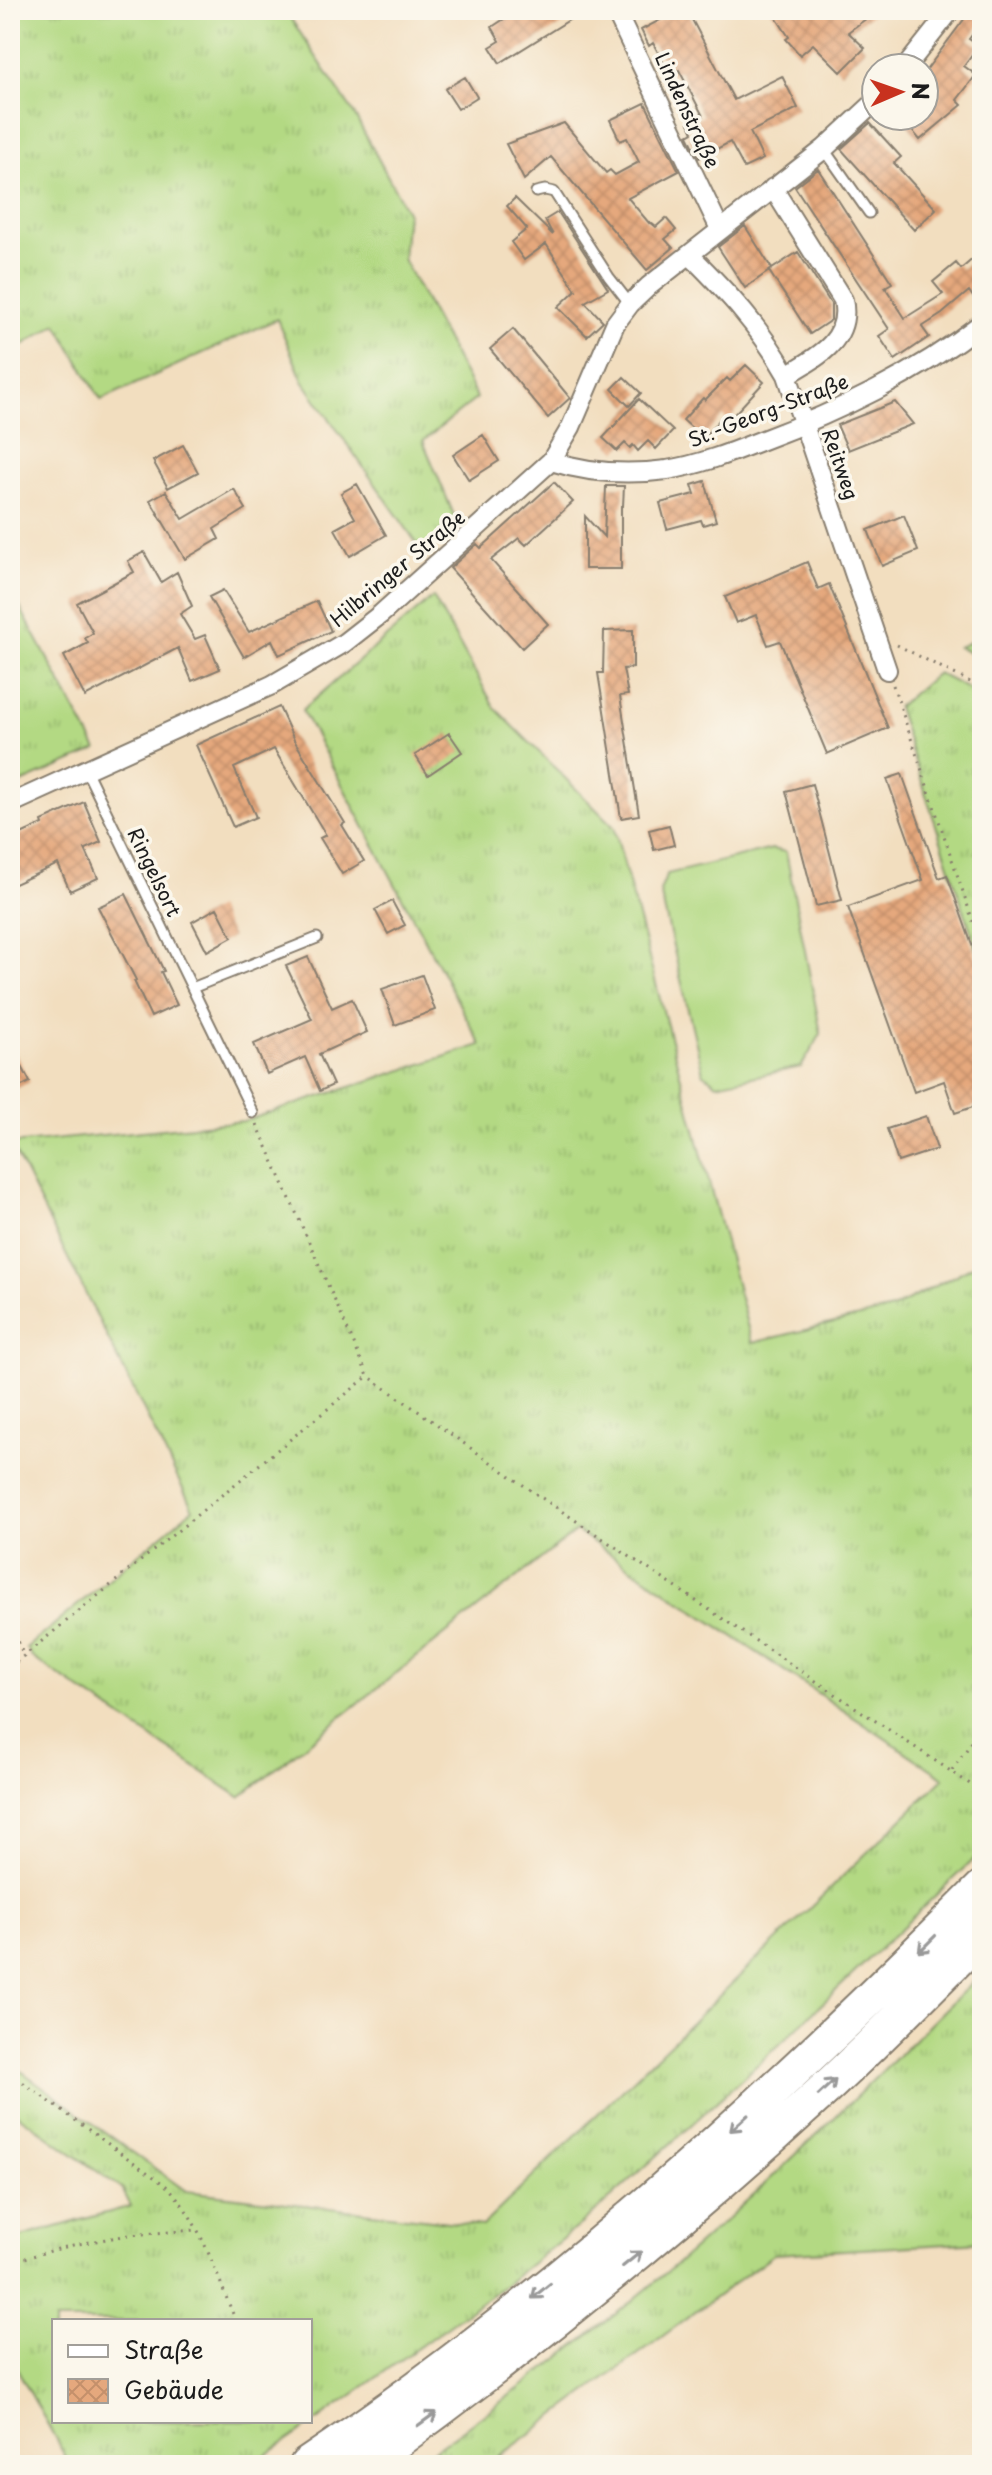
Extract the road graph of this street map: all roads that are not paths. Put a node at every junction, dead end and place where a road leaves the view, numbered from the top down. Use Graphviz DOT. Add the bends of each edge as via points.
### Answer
graph roads {
  1 [pos="615,10"];
  2 [pos="951,10"];
  3 [pos="918,52"];
  4 [pos="860,116"];
  5 [pos="824,149"];
  6 [pos="773,188"];
  7 [pos="536,192"];
  8 [pos="869,213"];
  9 [pos="720,229"];
  10 [pos="690,255"];
  11 [pos="630,304"];
  12 [pos="982,323"];
  13 [pos="787,375"];
  14 [pos="804,424"];
  15 [pos="551,461"];
  16 [pos="887,670"];
  17 [pos="86,770"];
  18 [pos="10,804"];
  19 [pos="317,938"];
  20 [pos="192,988"];
  21 [pos="253,1113"];
  22 [pos="982,1888"];
  23 [pos="982,1935"];
  24 [pos="307,2465"];
  25 [pos="364,2465"];
  1 -- 9 [label="street, Lindenstraße"];
  2 -- 3 [label="street"];
  4 -- 5 [label="street, Hilbringer Straße"];
  5 -- 6 [label="street, Hilbringer Straße"];
  5 -- 8 [label="lane"];
  6 -- 9 [label="street, Hilbringer Straße"];
  6 -- 13 [label="street" via="843,300 846,314 833,343"];
  7 -- 11 [label="lane" via="554,192"];
  9 -- 10 [label="street, Hilbringer Straße"];
  10 -- 11 [label="street, Hilbringer Straße"];
  10 -- 13 [label="street, Reitweg" via="749,317"];
  11 -- 15 [label="street, Hilbringer Straße" via="615,324"];
  12 -- 14 [label="street, St.-Georg-Straße" via="876,392"];
  13 -- 14 [label="street, Reitweg"];
  14 -- 15 [label="street, St.-Georg-Straße" via="666,470 594,471"];
  14 -- 16 [label="street, Reitweg"];
  15 -- 17 [label="street, Hilbringer Straße" via="344,643 272,685"];
  17 -- 18 [label="street, Hilbringer Straße"];
  17 -- 20 [label="lane, Ringelsort"];
  19 -- 20 [label="lane"];
  20 -- 21 [label="lane, Ringelsort"];
  22 -- 24 [label="highway, one-way" via="806,2062 626,2221 425,2381"];
  25 -- 23 [label="highway, one-way" via="647,2246 828,2086"];
}
